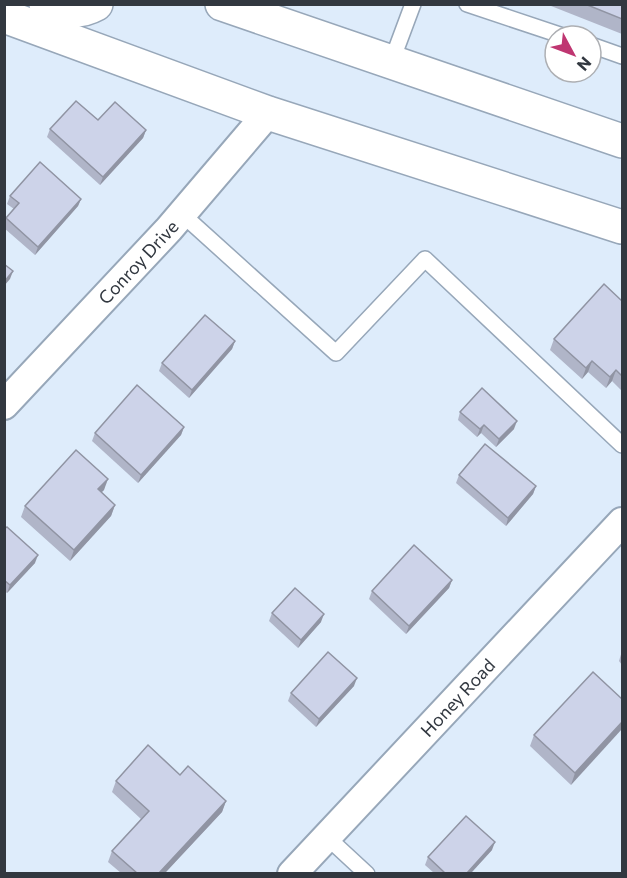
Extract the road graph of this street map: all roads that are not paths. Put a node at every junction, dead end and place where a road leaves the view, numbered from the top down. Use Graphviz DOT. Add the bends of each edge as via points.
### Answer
graph roads {
  1 [pos="46,4"];
  2 [pos="96,4"];
  3 [pos="222,4"];
  4 [pos="414,4"];
  5 [pos="467,4"];
  6 [pos="4,16"];
  7 [pos="543,29"];
  8 [pos="603,49"];
  9 [pos="622,56"];
  10 [pos="391,63"];
  11 [pos="267,113"];
  12 [pos="622,141"];
  13 [pos="182,214"];
  14 [pos="622,227"];
  15 [pos="4,405"];
  16 [pos="622,445"];
  17 [pos="622,522"];
  18 [pos="327,837"];
  19 [pos="292,873"];
  20 [pos="367,873"];
  1 -- 2 [label="main road" via="75,10"];
  3 -- 10 [label="main road"];
  4 -- 10 [label="lane"];
  5 -- 7 [label="lane"];
  6 -- 11 [label="main road"];
  8 -- 9 [label="lane"];
  10 -- 12 [label="main road"];
  11 -- 13 [label="street, Conroy Drive"];
  11 -- 14 [label="main road"];
  13 -- 15 [label="street, Conroy Drive"];
  13 -- 16 [label="lane" via="336,353 425,259"];
  17 -- 18 [label="street, Honey Road"];
  18 -- 19 [label="street, Honey Road"];
  18 -- 20 [label="lane"];
}
